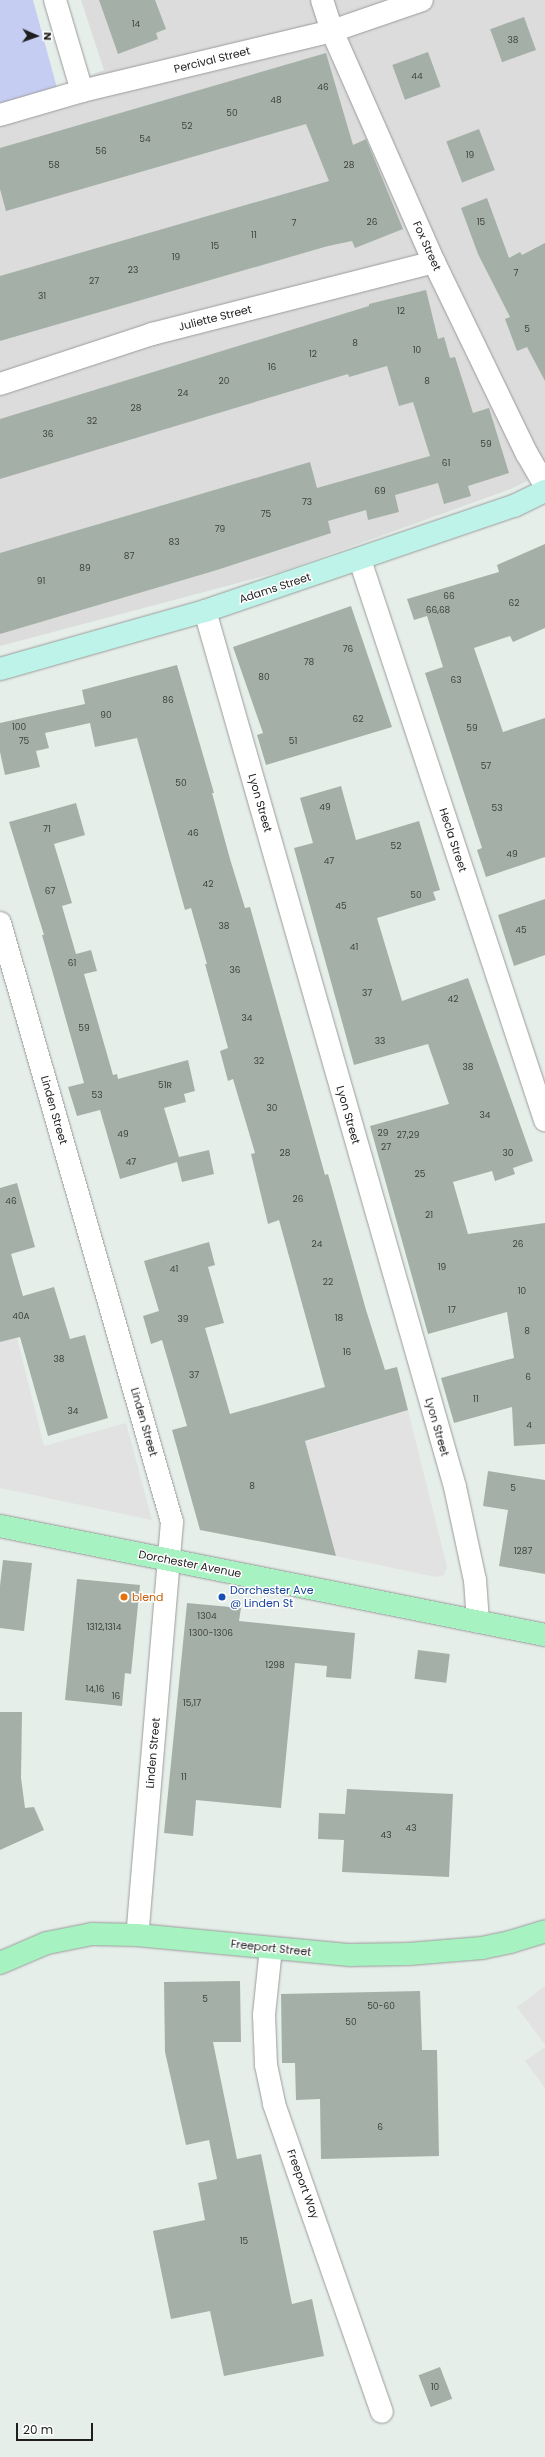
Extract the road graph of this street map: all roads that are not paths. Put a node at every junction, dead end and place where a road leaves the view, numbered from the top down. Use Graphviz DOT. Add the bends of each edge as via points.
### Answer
graph roads {
  1 [pos="55,0"];
  2 [pos="322,0"];
  3 [pos="422,0"];
  4 [pos="332,31"];
  5 [pos="82,91"];
  6 [pos="0,115"];
  7 [pos="434,262"];
  8 [pos="0,384"];
  9 [pos="545,485"];
  10 [pos="545,491"];
  11 [pos="360,560"];
  12 [pos="205,611"];
  13 [pos="0,669"];
  14 [pos="0,923"];
  15 [pos="545,1120"];
  16 [pos="0,1526"];
  17 [pos="170,1560"];
  18 [pos="478,1622"];
  19 [pos="545,1635"];
  20 [pos="545,1931"];
  21 [pos="137,1935"];
  22 [pos="271,1948"];
  23 [pos="0,1963"];
  24 [pos="382,2412"];
  1 -- 5 [label="street"];
  2 -- 4 [label="street, Fox Street"];
  3 -- 4 [label="street, Percival Street"];
  4 -- 5 [label="street, Percival Street"];
  4 -- 7 [label="street, Fox Street"];
  5 -- 6 [label="street, Percival Street"];
  7 -- 8 [label="street, Juliette Street" via="152,334"];
  7 -- 9 [label="street, Fox Street" via="527,454"];
  10 -- 11 [label="main road, Adams Street" via="514,506"];
  11 -- 12 [label="main road, Adams Street"];
  11 -- 15 [label="street, Hecla Street"];
  12 -- 13 [label="main road, Adams Street"];
  12 -- 18 [label="street, Lyon Street" via="455,1488 475,1580"];
  14 -- 17 [label="street, Linden Street" via="170,1512"];
  16 -- 17 [label="main road, Dorchester Avenue"];
  17 -- 18 [label="main road, Dorchester Avenue"];
  17 -- 21 [label="street, Linden Street"];
  18 -- 19 [label="main road, Dorchester Avenue"];
  20 -- 22 [label="main road, Freeport Street" via="496,1946 409,1954 350,1955"];
  21 -- 22 [label="main road, Freeport Street"];
  21 -- 23 [label="main road, Freeport Street" via="78,1935 46,1943"];
  22 -- 24 [label="street, Freeport Way" via="264,2015 266,2065 274,2104"];
}
